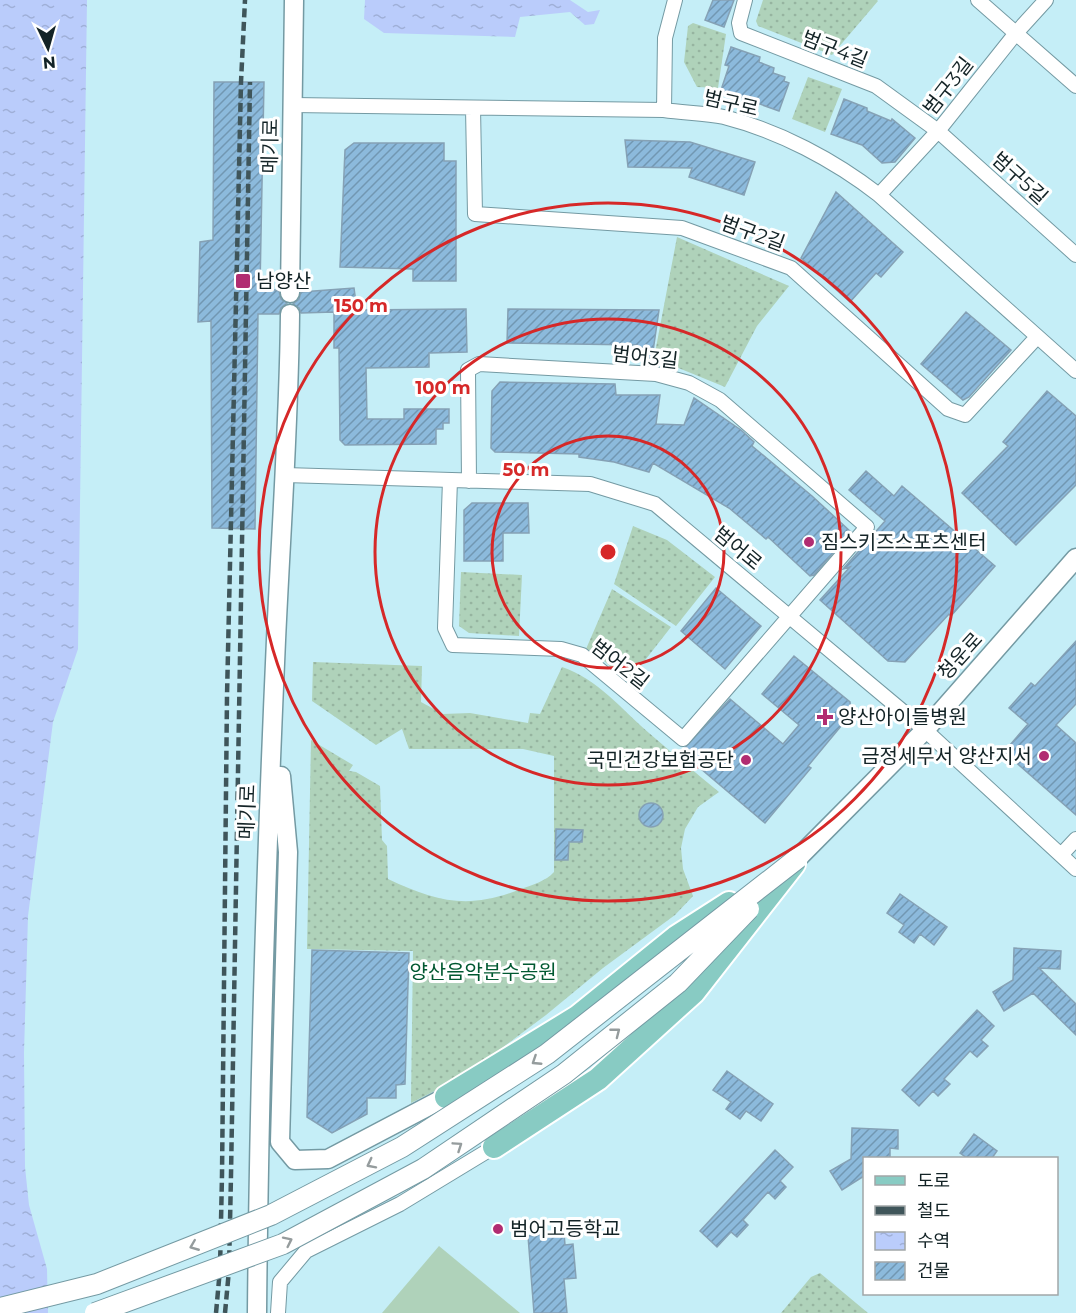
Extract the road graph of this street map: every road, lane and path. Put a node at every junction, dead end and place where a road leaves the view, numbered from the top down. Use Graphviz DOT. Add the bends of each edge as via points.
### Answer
graph roads {
  1 [pos="294,0"];
  2 [pos="675,0"];
  3 [pos="745,0"];
  4 [pos="978,0"];
  5 [pos="1046,0"];
  6 [pos="1016,33"];
  7 [pos="1076,86"];
  8 [pos="293,105"];
  9 [pos="473,108"];
  10 [pos="664,110"];
  11 [pos="938,131"];
  12 [pos="879,195"];
  13 [pos="1076,255"];
  14 [pos="290,293"];
  15 [pos="290,314"];
  16 [pos="1037,337"];
  17 [pos="1076,371"];
  18 [pos="285,475"];
  19 [pos="450,480"];
  20 [pos="469,481"];
  21 [pos="1076,558"];
  22 [pos="789,616"];
  23 [pos="274,701"];
  24 [pos="925,730"];
  25 [pos="1076,839"];
  26 [pos="1061,855"];
  27 [pos="798,858"];
  28 [pos="1076,868"];
  29 [pos="446,1097"];
  30 [pos="494,1147"];
  31 [pos="0,1308"];
  32 [pos="95,1313"];
  33 [pos="257,1313"];
  34 [pos="278,1313"];
  1 -- 8 [label="street, 메기로"];
  2 -- 10 [label="street" via="665,38"];
  3 -- 11 [label="street, 범구4길" via="739,23 741,33 876,86"];
  4 -- 6 [label="street"];
  5 -- 6 [label="street, 범구3길"];
  6 -- 7 [label="street"];
  6 -- 11 [label="street, 범구3길"];
  8 -- 9 [label="street, 범구로"];
  8 -- 14 [label="street, 메기로"];
  9 -- 10 [label="street, 범구로"];
  9 -- 16 [label="street, 범구2길" via="475,214 682,228 791,268 948,409 964,415"];
  10 -- 12 [label="street, 범구로" via="723,117 775,134 850,172"];
  11 -- 12 [label="street, 범구3길"];
  11 -- 13 [label="street, 범구5길"];
  12 -- 16 [label="street, 범구로"];
  15 -- 18 [label="street, 메기로"];
  16 -- 17 [label="street, 범구로"];
  18 -- 19 [label="street, 범어로"];
  18 -- 23 [label="street, 메기로"];
  19 -- 20 [label="street, 범어로"];
  19 -- 22 [label="street, 범어2길" via="445,628 453,645 561,649 582,655 683,739"];
  20 -- 22 [label="street, 범어로" via="590,484 655,504"];
  20 -- 22 [label="street, 범어3길" via="468,370 479,364 656,374 689,383 720,400 867,527"];
  21 -- 24 [label="street, 청운로"];
  22 -- 24 [label="street, 범어로"];
  23 -- 29 [label="street" via="288,852 280,1142 295,1160 328,1159"];
  23 -- 33 [label="street, 메기로"];
  24 -- 26 [label="street, 범어로"];
  24 -- 27 [label="street, 청운로"];
  25 -- 26 [label="street"];
  26 -- 28 [label="street, 범어로"];
  27 -- 29 [label="main road" via="676,937 577,1017"];
  27 -- 30 [label="main road" via="694,992 598,1079"];
  27 -- 31 [label="main road, one-way, bridge" via="547,1054 402,1147 260,1219 97,1284"];
  32 -- 27 [label="main road, one-way, bridge" via="283,1244 423,1169 564,1074 678,983"];
  30 -- 34 [label="street" via="400,1204 306,1251 280,1282"];
}
